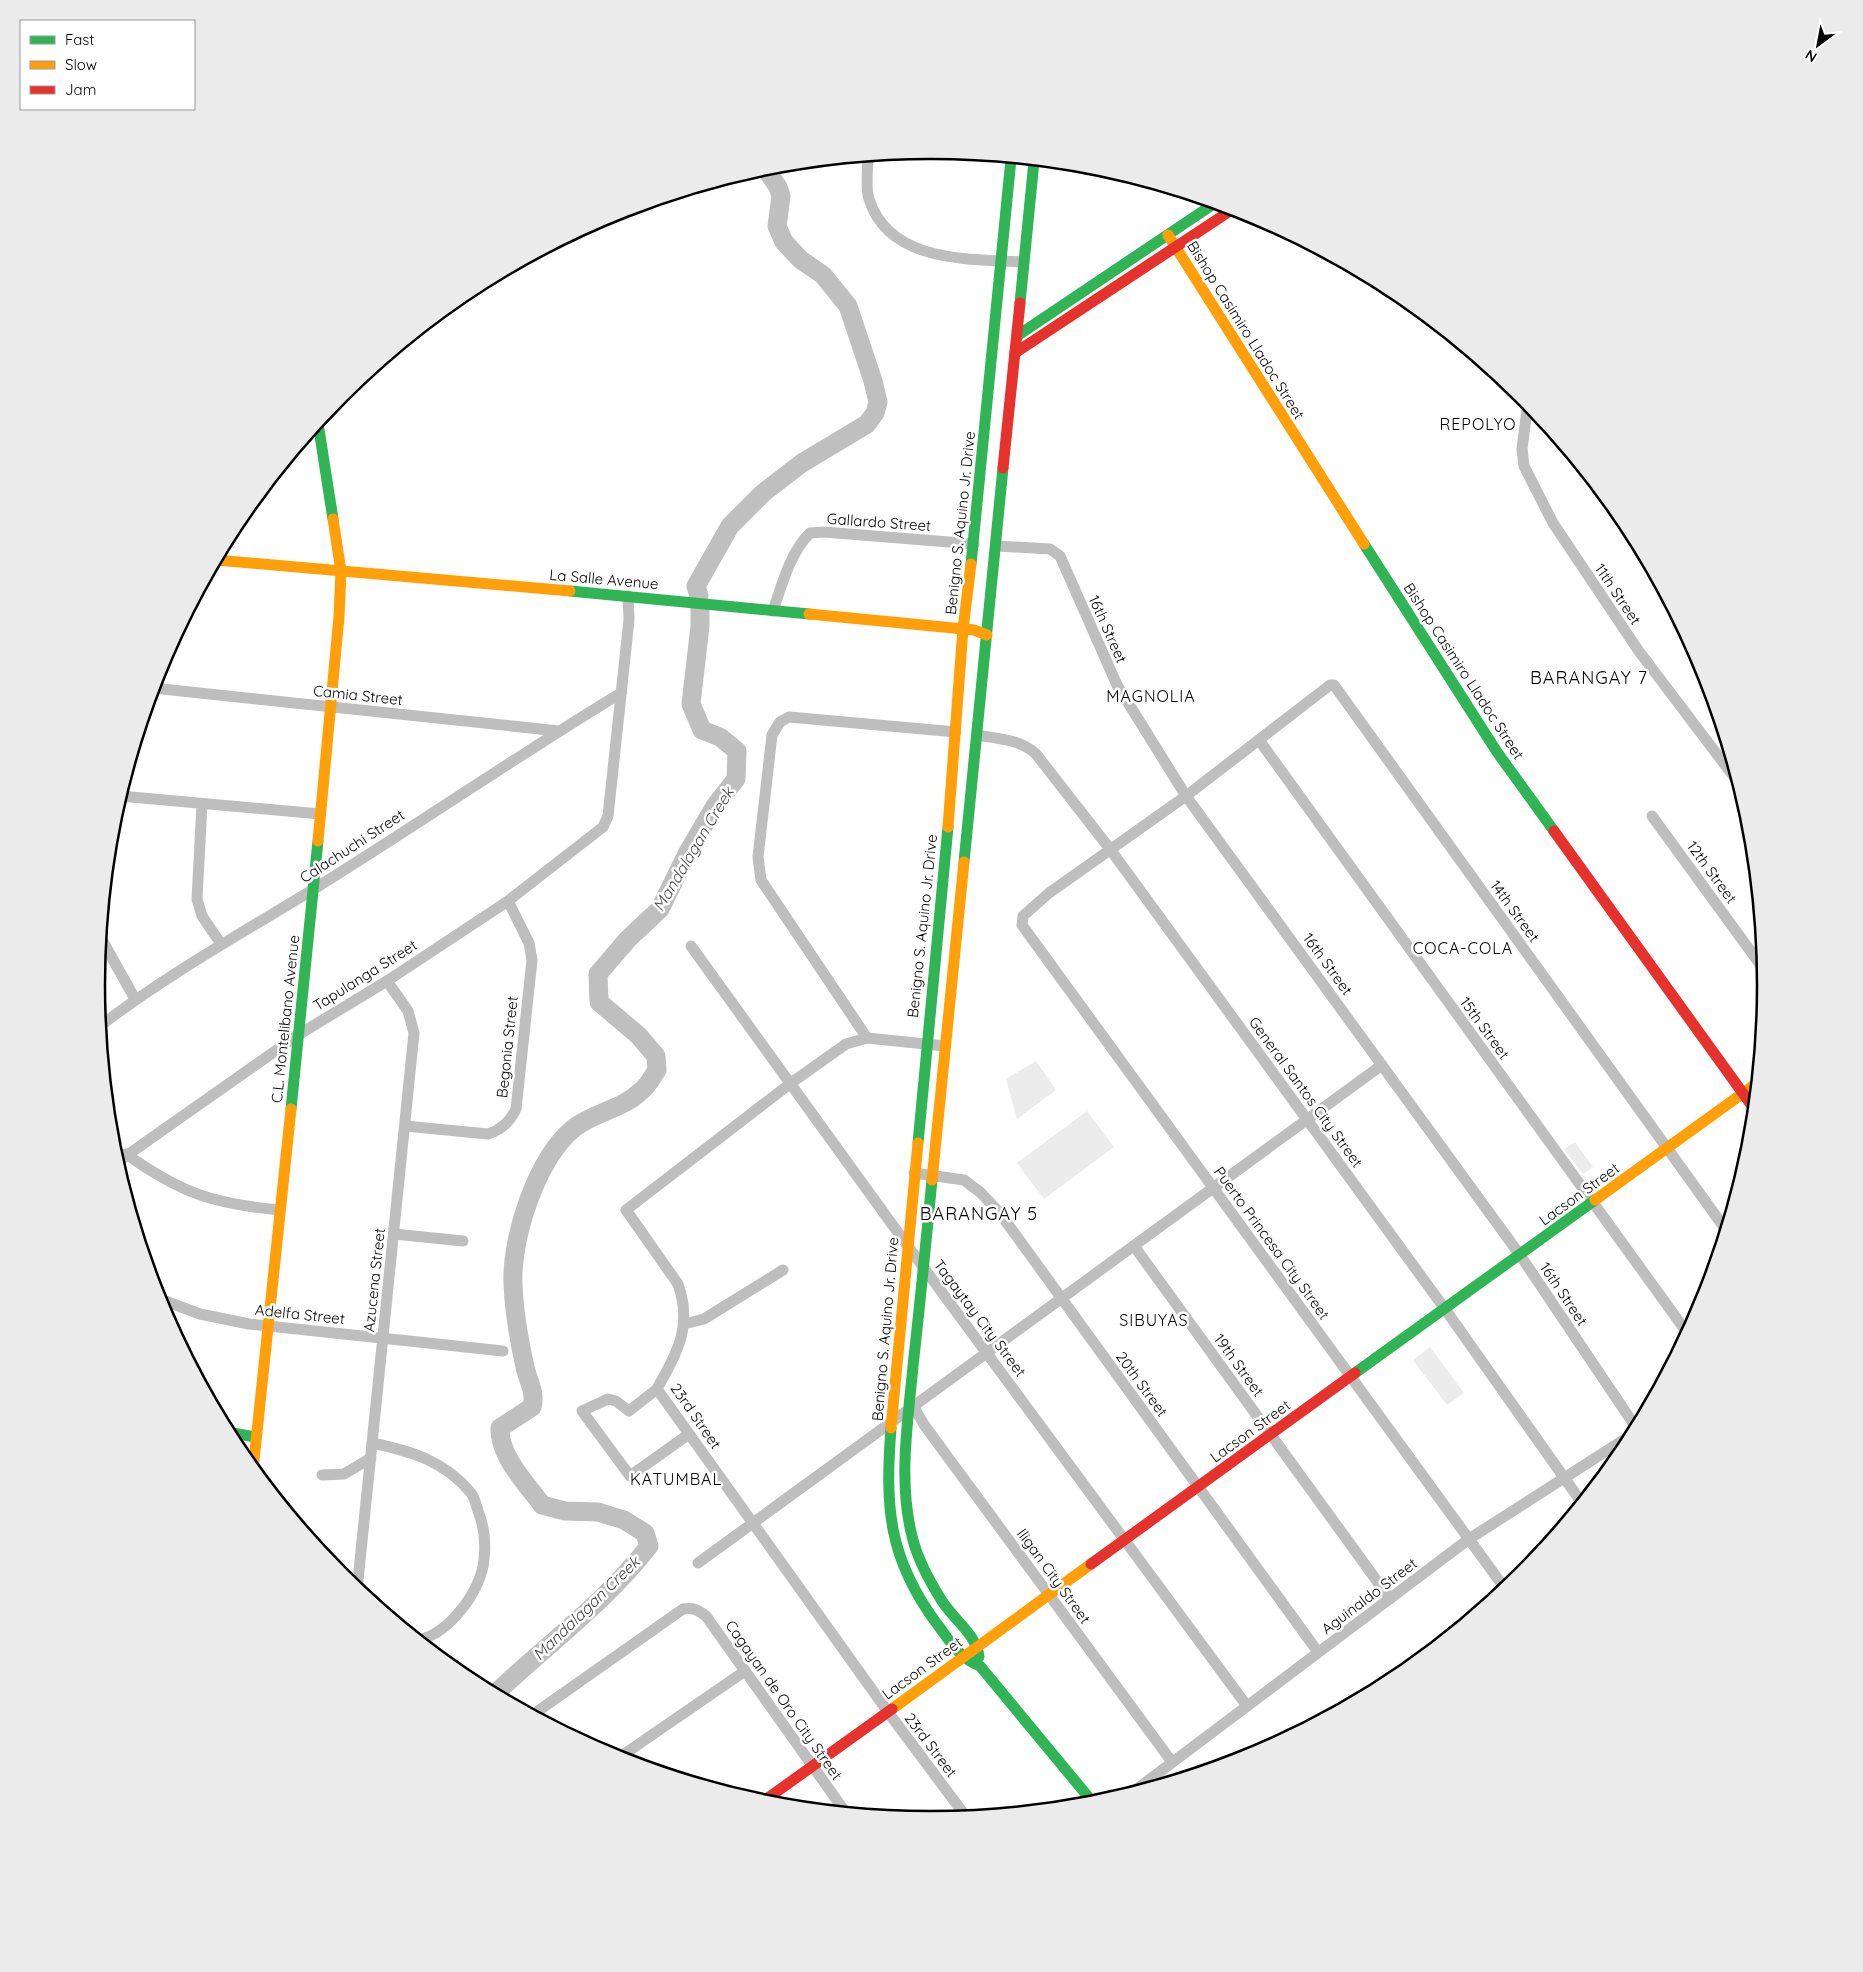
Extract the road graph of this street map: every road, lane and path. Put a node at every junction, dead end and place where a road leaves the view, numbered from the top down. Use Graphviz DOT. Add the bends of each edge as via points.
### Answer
graph roads {
  1 [pos="868,162"];
  2 [pos="1010,164"];
  3 [pos="1033,166"];
  4 [pos="1006,203"];
  5 [pos="1029,205"];
  6 [pos="1209,207"];
  7 [pos="1226,214"];
  8 [pos="1168,235"];
  9 [pos="1175,246"];
  10 [pos="1001,261"];
  11 [pos="1024,262"];
  12 [pos="1017,336"];
  13 [pos="1015,352"];
  14 [pos="1527,413"];
  15 [pos="319,431"];
  16 [pos="974,544"];
  17 [pos="996,546"];
  18 [pos="224,561"];
  19 [pos="341,571"];
  20 [pos="628,596"];
  21 [pos="772,611"];
  22 [pos="963,629"];
  23 [pos="987,635"];
  24 [pos="161,689"];
  25 [pos="621,693"];
  26 [pos="330,707"];
  27 [pos="559,731"];
  28 [pos="956,732"];
  29 [pos="977,736"];
  30 [pos="1259,740"];
  31 [pos="1730,771"];
  32 [pos="951,795"];
  33 [pos="1186,796"];
  34 [pos="127,797"];
  35 [pos="970,797"];
  36 [pos="202,804"];
  37 [pos="320,814"];
  38 [pos="1652,816"];
  39 [pos="1110,849"];
  40 [pos="314,888"];
  41 [pos="508,902"];
  42 [pos="936,943"];
  43 [pos="221,944"];
  44 [pos="956,945"];
  45 [pos="691,946"];
  46 [pos="106,952"];
  47 [pos="1757,960"];
  48 [pos="387,981"];
  49 [pos="135,999"];
  50 [pos="106,1021"];
  51 [pos="298,1035"];
  52 [pos="867,1038"];
  53 [pos="926,1044"];
  54 [pos="946,1046"];
  55 [pos="1382,1065"];
  56 [pos="791,1083"];
  57 [pos="1752,1087"];
  58 [pos="1743,1094"];
  59 [pos="1749,1103"];
  60 [pos="1307,1119"];
  61 [pos="405,1126"];
  62 [pos="1666,1149"];
  63 [pos="126,1154"];
  64 [pos="123,1156"];
  65 [pos="914,1173"];
  66 [pos="932,1176"];
  67 [pos="1213,1188"];
  68 [pos="1592,1203"];
  69 [pos="280,1210"];
  70 [pos="1722,1225"];
  71 [pos="394,1234"];
  72 [pos="463,1240"];
  73 [pos="907,1245"];
  74 [pos="1134,1246"];
  75 [pos="1520,1255"];
  76 [pos="923,1267"];
  77 [pos="783,1270"];
  78 [pos="1061,1299"];
  79 [pos="168,1302"];
  80 [pos="1445,1309"];
  81 [pos="684,1324"];
  82 [pos="269,1325"];
  83 [pos="1684,1328"];
  84 [pos="383,1338"];
  85 [pos="503,1351"];
  86 [pos="988,1352"];
  87 [pos="1351,1377"];
  88 [pos="657,1389"];
  89 [pos="911,1408"];
  90 [pos="891,1422"];
  91 [pos="1632,1424"];
  92 [pos="237,1434"];
  93 [pos="689,1434"];
  94 [pos="1271,1435"];
  95 [pos="256,1437"];
  96 [pos="1623,1439"];
  97 [pos="372,1443"];
  98 [pos="371,1458"];
  99 [pos="254,1459"];
  100 [pos="322,1475"];
  101 [pos="1563,1478"];
  102 [pos="1198,1487"];
  103 [pos="1579,1499"];
  104 [pos="754,1522"];
  105 [pos="1469,1539"];
  106 [pos="1125,1540"];
  107 [pos="698,1563"];
  108 [pos="357,1579"];
  109 [pos="1501,1584"];
  110 [pos="1049,1596"];
  111 [pos="1390,1599"];
  112 [pos="424,1639"];
  113 [pos="978,1646"];
  114 [pos="1318,1652"];
  115 [pos="963,1658"];
  116 [pos="980,1666"];
  117 [pos="745,1671"];
  118 [pos="1247,1706"];
  119 [pos="537,1712"];
  120 [pos="888,1712"];
  121 [pos="625,1754"];
  122 [pos="1172,1762"];
  123 [pos="811,1767"];
  124 [pos="1143,1785"];
  125 [pos="770,1797"];
  126 [pos="1089,1798"];
  127 [pos="841,1807"];
  128 [pos="962,1811"];
  1 -- 10 [label="street" via="869,198 880,222 907,245 932,255"];
  2 -- 4 [label="main road, Benigno S. Aquino Jr. Drive"];
  3 -- 5 [label="main road, Benigno S. Aquino Jr. Drive"];
  4 -- 5 [label="main road"];
  4 -- 10 [label="main road, Benigno S. Aquino Jr. Drive"];
  5 -- 11 [label="main road, Benigno S. Aquino Jr. Drive"];
  6 -- 8 [label="main road"];
  7 -- 9 [label="main road"];
  8 -- 9 [label="main road, Bishop Casimiro Lladoc Street"];
  8 -- 12 [label="main road"];
  9 -- 13 [label="main road"];
  9 -- 58 [label="main road, Bishop Casimiro Lladoc Street" via="1497,752"];
  10 -- 11 [label="street"];
  10 -- 16 [label="main road, Benigno S. Aquino Jr. Drive"];
  11 -- 12 [label="main road, Benigno S. Aquino Jr. Drive"];
  12 -- 13 [label="main road, Benigno S. Aquino Jr. Drive"];
  13 -- 17 [label="main road, Benigno S. Aquino Jr. Drive"];
  14 -- 31 [label="street, 11th Street" via="1522,449 1524,466 1549,515 1638,650"];
  15 -- 19 [label="main road, C.L. Montelibano Avenue"];
  16 -- 21 [label="street, Gallardo Street" via="810,533 802,541 788,568"];
  16 -- 22 [label="main road, Benigno S. Aquino Jr. Drive"];
  17 -- 23 [label="main road, Benigno S. Aquino Jr. Drive"];
  17 -- 33 [label="street, 16th Street" via="1050,549 1060,556 1116,685"];
  18 -- 19 [label="main road, La Salle Avenue"];
  19 -- 20 [label="main road, La Salle Avenue"];
  19 -- 26 [label="main road, C.L. Montelibano Avenue"];
  20 -- 21 [label="main road, La Salle Avenue"];
  20 -- 25 [label="street" via="629,620"];
  21 -- 22 [label="main road, La Salle Avenue"];
  22 -- 23 [label="main road, La Salle Avenue"];
  22 -- 28 [label="main road, Benigno S. Aquino Jr. Drive"];
  23 -- 29 [label="main road, Benigno S. Aquino Jr. Drive"];
  24 -- 26 [label="street, Camia Street"];
  25 -- 27 [label="street, Calachuchi Street"];
  25 -- 41 [label="street, Tapulanga Street" via="608,816 603,828"];
  26 -- 27 [label="street, Camia Street"];
  26 -- 37 [label="main road, C.L. Montelibano Avenue"];
  27 -- 40 [label="street, Calachuchi Street"];
  28 -- 32 [label="main road, Benigno S. Aquino Jr. Drive"];
  28 -- 52 [label="street" via="789,717 780,722 772,735 758,857 761,880"];
  29 -- 35 [label="main road, Benigno S. Aquino Jr. Drive"];
  29 -- 39 [label="street, General Santos City Street" via="1018,742 1029,747"];
  30 -- 33 [label="street"];
  30 -- 62 [label="street, 14th Street" via="1330,685 1337,688"];
  30 -- 68 [label="street, 15th Street"];
  32 -- 35 [label="main road"];
  32 -- 42 [label="main road, Benigno S. Aquino Jr. Drive"];
  33 -- 39 [label="street"];
  33 -- 55 [label="street, 16th Street"];
  34 -- 36 [label="street"];
  35 -- 44 [label="main road, Benigno S. Aquino Jr. Drive"];
  36 -- 37 [label="street"];
  36 -- 43 [label="street" via="196,899 202,916"];
  37 -- 40 [label="main road, C.L. Montelibano Avenue"];
  38 -- 47 [label="street, 12th Street"];
  39 -- 60 [label="street, General Santos City Street"];
  39 -- 67 [label="street, Puerto Princesa City Street" via="1026,912 1021,919 1022,925"];
  40 -- 43 [label="street, Calachuchi Street"];
  40 -- 51 [label="main road, C.L. Montelibano Avenue"];
  41 -- 48 [label="street, Tapulanga Street"];
  41 -- 61 [label="street, Begonia Street" via="529,944 532,960 514,1114 505,1126 488,1134"];
  42 -- 44 [label="main road"];
  42 -- 53 [label="main road, Benigno S. Aquino Jr. Drive"];
  43 -- 49 [label="street, Calachuchi Street"];
  44 -- 54 [label="main road, Benigno S. Aquino Jr. Drive"];
  45 -- 56 [label="street, Tagaytay City Street"];
  46 -- 49 [label="street"];
  48 -- 51 [label="street, Tapulanga Street"];
  48 -- 61 [label="street, Azucena Street" via="408,1011 414,1033"];
  49 -- 50 [label="street, Calachuchi Street"];
  51 -- 63 [label="street, Tapulanga Street"];
  51 -- 69 [label="main road, C.L. Montelibano Avenue"];
  52 -- 53 [label="street"];
  52 -- 56 [label="street, 23rd Street" via="846,1044"];
  53 -- 54 [label="street"];
  53 -- 65 [label="main road, Benigno S. Aquino Jr. Drive"];
  54 -- 66 [label="main road, Benigno S. Aquino Jr. Drive"];
  55 -- 60 [label="street"];
  55 -- 75 [label="street, 16th Street"];
  56 -- 73 [label="street, Tagaytay City Street"];
  56 -- 81 [label="street, 23rd Street" via="626,1210 678,1284 683,1297"];
  57 -- 58 [label="main road, Lacson Street"];
  58 -- 59 [label="main road, Bishop Casimiro Lladoc Street"];
  58 -- 62 [label="main road, Lacson Street"];
  60 -- 67 [label="street"];
  60 -- 80 [label="street, General Santos City Street"];
  61 -- 71 [label="street, Azucena Street"];
  62 -- 68 [label="main road, Lacson Street"];
  62 -- 70 [label="street, 14th Street"];
  63 -- 64 [label="street, Tapulanga Street"];
  63 -- 69 [label="street" via="159,1177 197,1196 238,1207"];
  65 -- 66 [label="street, 20th Street"];
  65 -- 73 [label="main road, Benigno S. Aquino Jr. Drive"];
  66 -- 76 [label="main road, Benigno S. Aquino Jr. Drive"];
  66 -- 78 [label="street, 20th Street" via="964,1180 980,1192"];
  67 -- 74 [label="street"];
  67 -- 87 [label="street, Puerto Princesa City Street"];
  68 -- 75 [label="main road, Lacson Street"];
  68 -- 83 [label="street, 15th Street"];
  69 -- 82 [label="main road, C.L. Montelibano Avenue"];
  71 -- 72 [label="street"];
  71 -- 84 [label="street, Azucena Street"];
  73 -- 76 [label="street, Tagaytay City Street"];
  73 -- 90 [label="main road, Benigno S. Aquino Jr. Drive"];
  74 -- 78 [label="street"];
  74 -- 94 [label="street, 19th Street"];
  75 -- 80 [label="main road, Lacson Street"];
  75 -- 91 [label="street, 16th Street"];
  76 -- 86 [label="street, Tagaytay City Street"];
  76 -- 89 [label="main road, Benigno S. Aquino Jr. Drive"];
  77 -- 81 [label="street" via="704,1319"];
  78 -- 86 [label="street"];
  78 -- 102 [label="street, 20th Street"];
  79 -- 82 [label="street, Adelfa Street" via="200,1314"];
  80 -- 87 [label="main road, Lacson Street"];
  80 -- 101 [label="street, General Santos City Street"];
  81 -- 88 [label="street, 23rd Street" via="680,1347"];
  82 -- 84 [label="street, Adelfa Street"];
  82 -- 95 [label="main road, C.L. Montelibano Avenue"];
  84 -- 85 [label="street, Adelfa Street"];
  84 -- 97 [label="street, Azucena Street"];
  86 -- 89 [label="street"];
  86 -- 106 [label="street, Tagaytay City Street"];
  87 -- 94 [label="main road, Lacson Street"];
  87 -- 105 [label="street, Puerto Princesa City Street"];
  88 -- 93 [label="street, 23rd Street"];
  88 -- 93 [label="street" via="629,1411 608,1399 582,1411 630,1476"];
  89 -- 90 [label="street"];
  89 -- 110 [label="street, Iligan City Street"];
  89 -- 113 [label="main road, Benigno S. Aquino Jr. Drive" via="905,1477 912,1538 930,1581"];
  90 -- 104 [label="street"];
  90 -- 115 [label="main road, Benigno S. Aquino Jr. Drive" via="887,1503 894,1544 911,1586"];
  92 -- 95 [label="main road"];
  93 -- 104 [label="street, 23rd Street"];
  94 -- 102 [label="main road, Lacson Street"];
  94 -- 111 [label="street, 19th Street"];
  95 -- 99 [label="main road, C.L. Montelibano Avenue"];
  96 -- 101 [label="street, Aguinaldo Street"];
  97 -- 98 [label="street, Azucena Street"];
  97 -- 112 [label="street" via="414,1453 432,1460 452,1474 473,1495 484,1526 484,1561 471,1595 455,1618"];
  98 -- 100 [label="street" via="344,1474"];
  98 -- 108 [label="street, Azucena Street"];
  101 -- 103 [label="street, General Santos City Street"];
  101 -- 105 [label="street, Aguinaldo Street"];
  102 -- 106 [label="main road, Lacson Street"];
  102 -- 114 [label="street, 20th Street"];
  104 -- 107 [label="street"];
  104 -- 120 [label="street, 23rd Street"];
  105 -- 109 [label="street, Puerto Princesa City Street"];
  105 -- 111 [label="street, Aguinaldo Street"];
  106 -- 110 [label="main road, Lacson Street"];
  106 -- 118 [label="street, Tagaytay City Street"];
  110 -- 113 [label="main road, Lacson Street"];
  110 -- 122 [label="street, Iligan City Street"];
  111 -- 114 [label="street, Aguinaldo Street"];
  113 -- 115 [label="main road, Lacson Street"];
  113 -- 116 [label="main road"];
  114 -- 118 [label="street, Aguinaldo Street"];
  115 -- 116 [label="main road, Benigno S. Aquino Jr. Drive"];
  115 -- 120 [label="main road, Lacson Street"];
  116 -- 126 [label="main road, Benigno S. Aquino Jr. Drive"];
  117 -- 119 [label="street, Cagayan de Oro City Street" via="706,1616 695,1609 683,1608"];
  117 -- 121 [label="street"];
  117 -- 123 [label="street, Cagayan de Oro City Street"];
  118 -- 122 [label="street, Aguinaldo Street"];
  120 -- 123 [label="main road, Lacson Street"];
  120 -- 128 [label="street, 23rd Street"];
  122 -- 124 [label="street, Aguinaldo Street"];
  123 -- 125 [label="main road, Lacson Street"];
  123 -- 127 [label="street, Cagayan de Oro City Street"];
}
